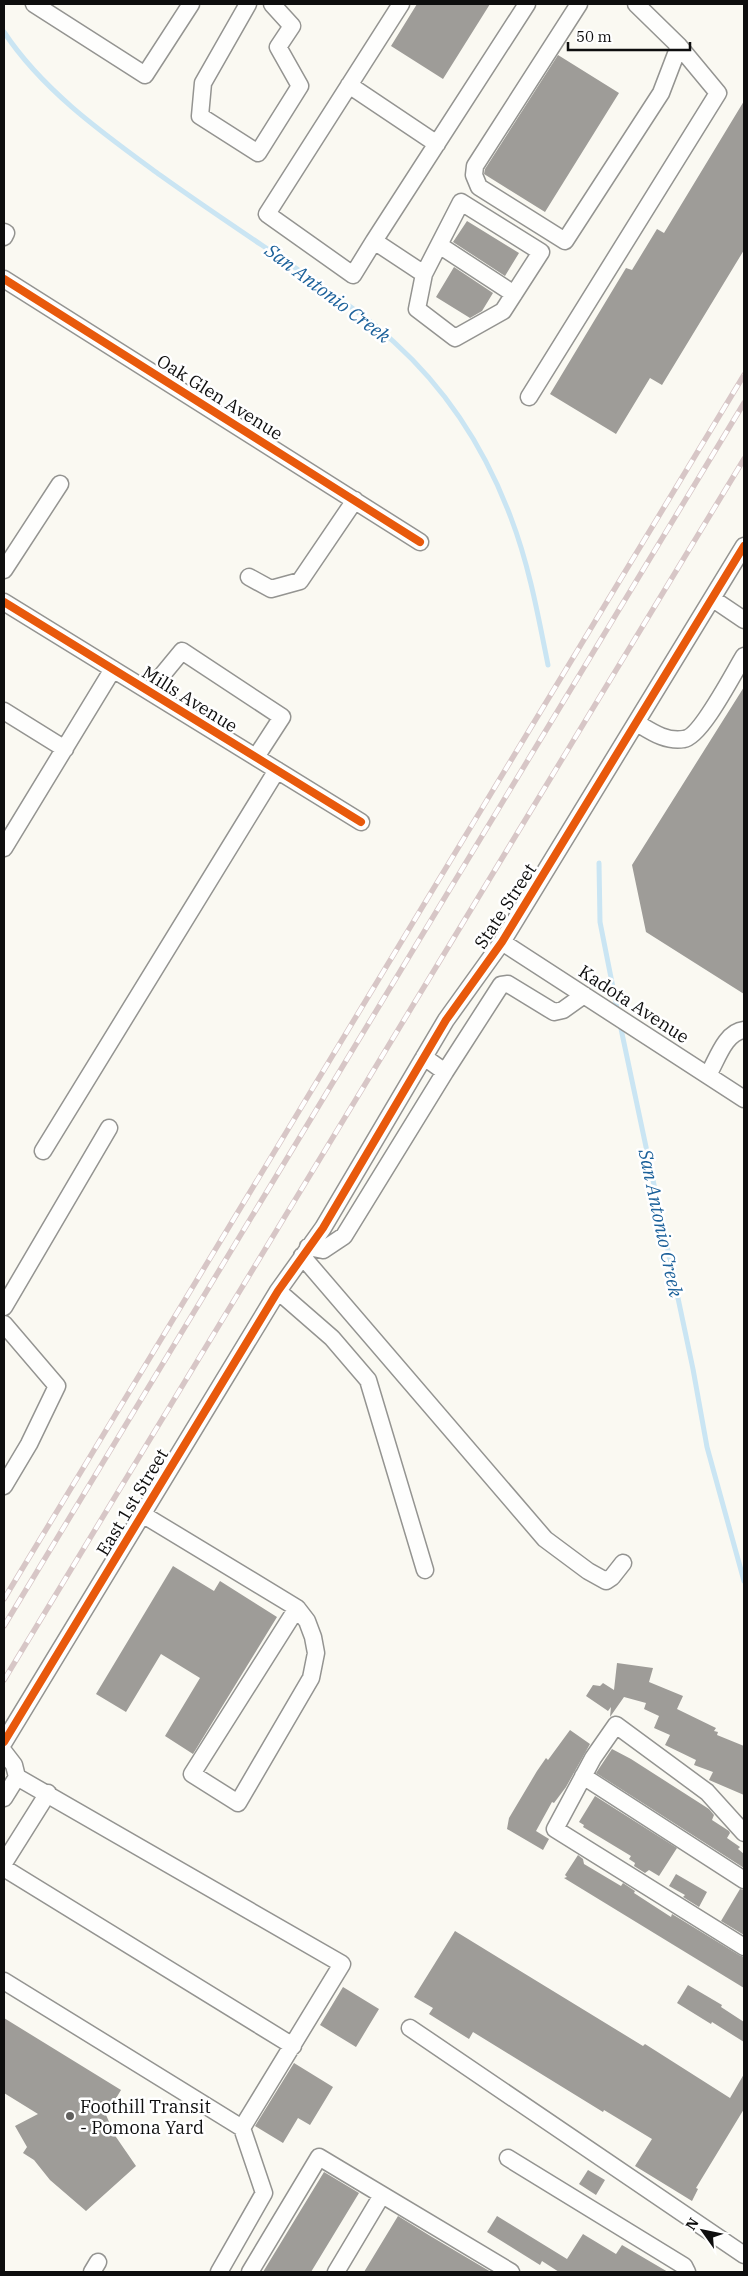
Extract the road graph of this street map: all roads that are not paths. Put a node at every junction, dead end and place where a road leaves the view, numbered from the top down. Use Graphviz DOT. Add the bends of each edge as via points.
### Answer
graph roads {
  1 [pos="34,4"];
  2 [pos="190,4"];
  3 [pos="248,4"];
  4 [pos="272,4"];
  5 [pos="401,4"];
  6 [pos="527,4"];
  7 [pos="579,4"];
  8 [pos="636,4"];
  9 [pos="679,46"];
  10 [pos="349,85"];
  11 [pos="437,144"];
  12 [pos="4,232"];
  13 [pos="4,237"];
  14 [pos="374,241"];
  15 [pos="439,245"];
  16 [pos="424,274"];
  17 [pos="4,279"];
  18 [pos="514,294"];
  19 [pos="529,397"];
  20 [pos="60,484"];
  21 [pos="355,500"];
  22 [pos="420,542"];
  23 [pos="744,546"];
  24 [pos="4,570"];
  25 [pos="248,578"];
  26 [pos="713,599"];
  27 [pos="4,602"];
  28 [pos="744,620"];
  29 [pos="744,656"];
  30 [pos="113,669"];
  31 [pos="149,692"];
  32 [pos="4,710"];
  33 [pos="637,724"];
  34 [pos="64,749"];
  35 [pos="256,757"];
  36 [pos="277,770"];
  37 [pos="361,822"];
  38 [pos="4,848"];
  39 [pos="502,942"];
  40 [pos="584,995"];
  41 [pos="744,1030"];
  42 [pos="424,1058"];
  43 [pos="446,1072"];
  44 [pos="708,1076"];
  45 [pos="744,1099"];
  46 [pos="109,1128"];
  47 [pos="374,1141"];
  48 [pos="42,1151"];
  49 [pos="396,1154"];
  50 [pos="348,1184"];
  51 [pos="369,1197"];
  52 [pos="305,1252"];
  53 [pos="282,1285"];
  54 [pos="4,1308"];
  55 [pos="4,1324"];
  56 [pos="4,1486"];
  57 [pos="142,1514"];
  58 [pos="623,1563"];
  59 [pos="425,1570"];
  60 [pos="297,1608"];
  61 [pos="4,1742"];
  62 [pos="4,1752"];
  63 [pos="583,1776"];
  64 [pos="17,1777"];
  65 [pos="48,1793"];
  66 [pos="4,1798"];
  67 [pos="744,1832"];
  68 [pos="4,1864"];
  69 [pos="4,1868"];
  70 [pos="744,1880"];
  71 [pos="744,1947"];
  72 [pos="4,1981"];
  73 [pos="410,2028"];
  74 [pos="293,2046"];
  75 [pos="242,2128"];
  76 [pos="508,2158"];
  77 [pos="382,2195"];
  78 [pos="744,2255"];
  79 [pos="506,2271"];
  80 [pos="219,2272"];
  81 [pos="250,2272"];
  82 [pos="336,2272"];
  83 [pos="687,2272"];
  1 -- 2 [label="street" via="145,75"];
  3 -- 4 [label="street" via="203,83 200,116 258,153 300,86 278,47 292,26"];
  5 -- 10 [label="street"];
  6 -- 11 [label="street"];
  7 -- 9 [label="street" via="475,166 474,175 479,187 564,241 661,93"];
  8 -- 9 [label="street"];
  9 -- 19 [label="street" via="718,93"];
  10 -- 11 [label="street"];
  10 -- 14 [label="street" via="267,214 353,275"];
  11 -- 14 [label="street"];
  12 -- 13 [label="street"];
  14 -- 16 [label="street"];
  15 -- 16 [label="street"];
  15 -- 18 [label="street"];
  15 -- 18 [label="street" via="462,202 541,252"];
  16 -- 18 [label="street" via="417,309 455,338 502,311"];
  17 -- 21 [label="street, Oak Glen Avenue"];
  20 -- 24 [label="street"];
  21 -- 22 [label="street, Oak Glen Avenue"];
  21 -- 25 [label="street" via="300,582 271,590"];
  23 -- 26 [label="street, State Street"];
  26 -- 28 [label="street"];
  26 -- 33 [label="street, State Street"];
  27 -- 30 [label="street, Mills Avenue"];
  29 -- 33 [label="street" via="698,730 686,739 661,737"];
  30 -- 31 [label="street, Mills Avenue"];
  30 -- 34 [label="street"];
  31 -- 35 [label="street, Mills Avenue"];
  31 -- 35 [label="street" via="182,651 282,717"];
  32 -- 34 [label="street"];
  33 -- 39 [label="street, State Street"];
  34 -- 38 [label="street"];
  35 -- 36 [label="street, Mills Avenue"];
  36 -- 37 [label="street, Mills Avenue"];
  36 -- 48 [label="street"];
  39 -- 40 [label="street, Kadota Avenue"];
  39 -- 42 [label="street, State Street" via="446,1020"];
  40 -- 43 [label="street" via="563,1010 554,1012 508,984 501,985"];
  40 -- 44 [label="street, Kadota Avenue"];
  41 -- 44 [label="street" via="736,1031 729,1038"];
  42 -- 43 [label="street"];
  42 -- 47 [label="street, State Street"];
  43 -- 49 [label="street"];
  44 -- 45 [label="street, Kadota Avenue"];
  46 -- 54 [label="street"];
  47 -- 49 [label="street"];
  47 -- 50 [label="street, State Street"];
  49 -- 51 [label="street"];
  50 -- 51 [label="street"];
  50 -- 52 [label="street, State Street"];
  51 -- 52 [label="street" via="344,1236 323,1250"];
  52 -- 53 [label="street, State Street"];
  52 -- 58 [label="street" via="545,1539 588,1572 606,1581"];
  53 -- 57 [label="street, East 1st Street"];
  53 -- 59 [label="street" via="368,1380"];
  55 -- 56 [label="street" via="57,1386"];
  57 -- 60 [label="street"];
  57 -- 61 [label="street, East 1st Street"];
  60 -- 60 [label="street" via="308,1621 313,1637 316,1653 311,1678 238,1803 192,1774"];
  62 -- 64 [label="street" via="14,1765"];
  63 -- 67 [label="street" via="616,1725 707,1792"];
  63 -- 70 [label="street"];
  63 -- 71 [label="street" via="555,1829"];
  64 -- 65 [label="street"];
  64 -- 66 [label="street"];
  65 -- 68 [label="street"];
  65 -- 74 [label="street" via="342,1964"];
  69 -- 74 [label="street"];
  72 -- 75 [label="street"];
  73 -- 78 [label="street"];
  74 -- 75 [label="street"];
  75 -- 80 [label="street" via="264,2193"];
  76 -- 83 [label="street" via="684,2266"];
  77 -- 79 [label="street"];
  77 -- 81 [label="street" via="319,2157"];
  77 -- 82 [label="street"];
}
